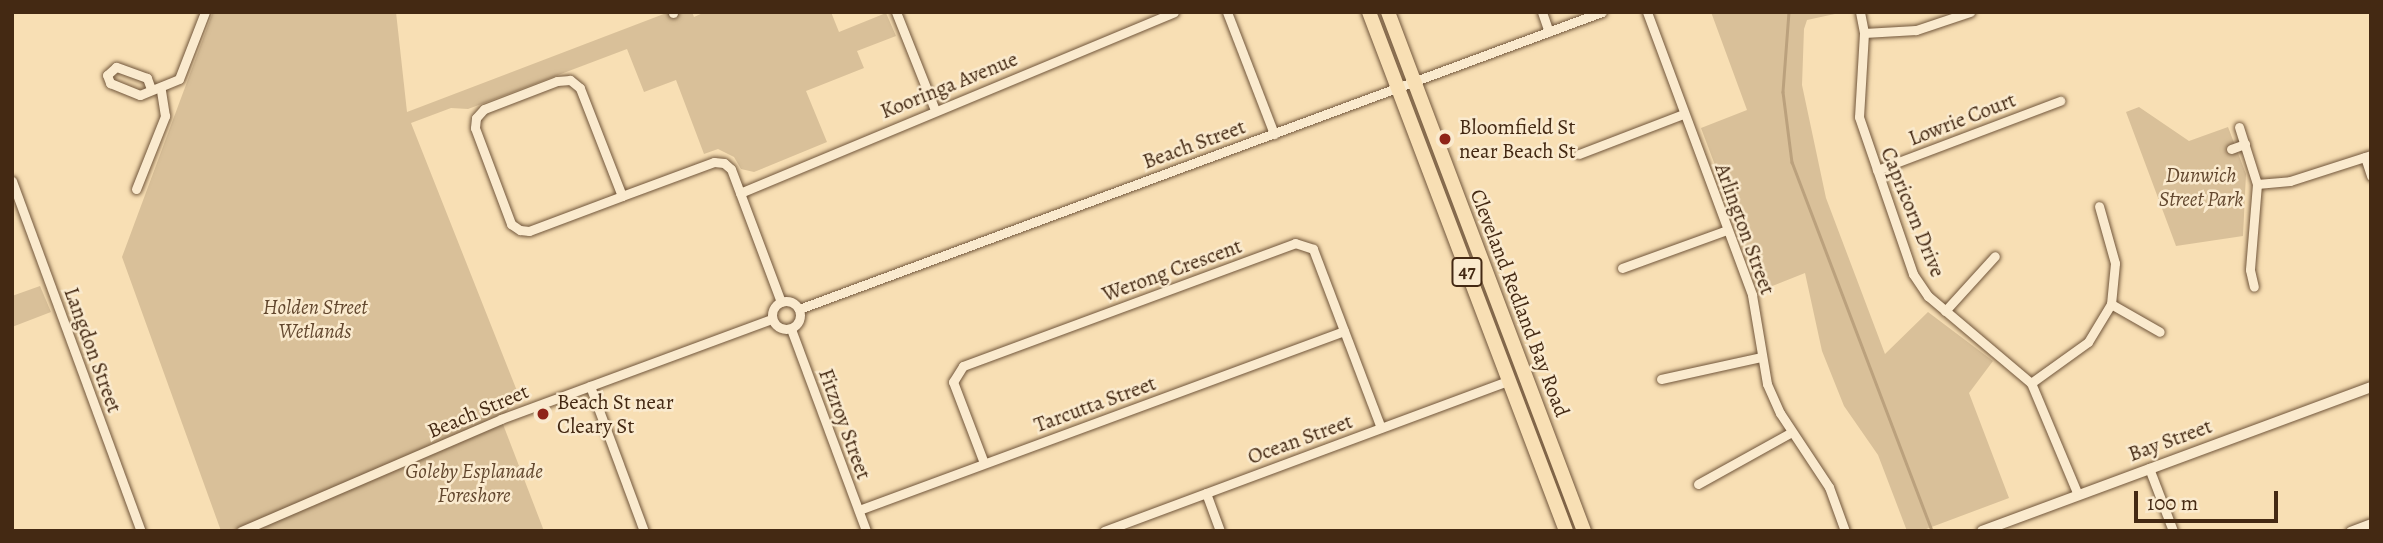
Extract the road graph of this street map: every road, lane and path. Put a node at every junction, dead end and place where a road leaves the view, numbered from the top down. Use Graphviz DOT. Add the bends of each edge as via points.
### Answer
graph roads {
  1 [pos="205,12"];
  2 [pos="896,12"];
  3 [pos="1174,12"];
  4 [pos="1227,12"];
  5 [pos="1369,12"];
  6 [pos="1388,12"];
  7 [pos="1542,12"];
  8 [pos="1602,12"];
  9 [pos="1647,12"];
  10 [pos="1860,12"];
  11 [pos="1970,12"];
  12 [pos="1549,32"];
  13 [pos="1864,33"];
  14 [pos="1414,82"];
  15 [pos="1397,88"];
  16 [pos="156,89"];
  17 [pos="2060,101"];
  18 [pos="935,110"];
  19 [pos="1683,114"];
  20 [pos="2239,127"];
  21 [pos="1274,134"];
  22 [pos="2245,144"];
  23 [pos="2231,149"];
  24 [pos="1579,154"];
  25 [pos="2368,156"];
  26 [pos="1877,170"];
  27 [pos="2371,176"];
  28 [pos="12,181"];
  29 [pos="2257,184"];
  30 [pos="136,189"];
  31 [pos="740,193"];
  32 [pos="622,196"];
  33 [pos="2099,206"];
  34 [pos="1727,230"];
  35 [pos="1995,256"];
  36 [pos="1622,268"];
  37 [pos="2254,287"];
  38 [pos="781,302"];
  39 [pos="2111,304"];
  40 [pos="799,309"];
  41 [pos="1945,312"];
  42 [pos="772,319"];
  43 [pos="791,328"];
  44 [pos="1344,331"];
  45 [pos="2160,332"];
  46 [pos="1761,357"];
  47 [pos="1661,379"];
  48 [pos="1509,380"];
  49 [pos="2031,383"];
  50 [pos="590,386"];
  51 [pos="2371,387"];
  52 [pos="1381,428"];
  53 [pos="1792,432"];
  54 [pos="984,463"];
  55 [pos="2149,468"];
  56 [pos="1698,484"];
  57 [pos="1206,493"];
  58 [pos="2078,495"];
  59 [pos="859,510"];
  60 [pos="2371,523"];
  61 [pos="141,531"];
  62 [pos="242,531"];
  63 [pos="644,531"];
  64 [pos="866,531"];
  65 [pos="1104,531"];
  66 [pos="1220,531"];
  67 [pos="1566,531"];
  68 [pos="1584,531"];
  69 [pos="1845,531"];
  70 [pos="1982,531"];
  71 [pos="2173,531"];
  72 [pos="2350,531"];
  1 -- 16 [label="street" via="179,79"];
  2 -- 18 [label="street"];
  3 -- 18 [label="street, Kooringa Avenue"];
  4 -- 21 [label="street"];
  5 -- 15 [label="highway, Cleveland Redland Bay Road / 47"];
  6 -- 14 [label="highway, Cleveland Redland Bay Road / 47"];
  7 -- 12 [label="street"];
  8 -- 12 [label="street, Beach Street"];
  9 -- 19 [label="street, Arlington Street"];
  10 -- 13 [label="street, Capricorn Drive"];
  11 -- 13 [label="street" via="1916,30"];
  12 -- 14 [label="street, Beach Street"];
  13 -- 26 [label="street, Capricorn Drive" via="1859,117"];
  14 -- 15 [label="street, Beach Street"];
  14 -- 68 [label="highway, Cleveland Redland Bay Road / 47"];
  15 -- 21 [label="street, Beach Street"];
  15 -- 48 [label="highway, Cleveland Redland Bay Road / 47"];
  16 -- 16 [label="street" via="140,95 110,83 107,75 116,67 147,78"];
  16 -- 30 [label="street" via="165,116"];
  17 -- 26 [label="street, Lowrie Court"];
  18 -- 31 [label="street, Kooringa Avenue"];
  19 -- 24 [label="street"];
  19 -- 34 [label="street, Arlington Street"];
  20 -- 22 [label="street"];
  21 -- 40 [label="street, Beach Street"];
  22 -- 23 [label="street"];
  22 -- 29 [label="street"];
  25 -- 27 [label="street"];
  25 -- 29 [label="street" via="2290,181"];
  26 -- 41 [label="street, Capricorn Drive" via="1913,274"];
  28 -- 61 [label="street, Langdon Street"];
  29 -- 37 [label="street" via="2250,271"];
  31 -- 32 [label="street" via="731,169 714,162"];
  31 -- 38 [label="street"];
  32 -- 32 [label="street" via="520,230 511,224 475,128 476,118 484,109 570,80 580,88"];
  33 -- 39 [label="street" via="2115,263"];
  34 -- 36 [label="street"];
  34 -- 46 [label="street, Arlington Street" via="1752,295"];
  35 -- 41 [label="street"];
  38 -- 40 [label="street" via="791,302"];
  38 -- 42 [label="street" via="773,309"];
  39 -- 45 [label="street"];
  39 -- 49 [label="street" via="2088,342"];
  40 -- 43 [label="street" via="799,321"];
  41 -- 49 [label="street, Capricorn Drive"];
  42 -- 43 [label="street" via="780,328"];
  42 -- 50 [label="street, Beach Street"];
  43 -- 59 [label="street, Fitzroy Street"];
  44 -- 52 [label="street, Werong Crescent"];
  44 -- 54 [label="street, Tarcutta Street"];
  44 -- 54 [label="street, Werong Crescent" via="1313,249 1296,243 963,366 953,382"];
  46 -- 47 [label="street"];
  46 -- 53 [label="street, Arlington Street" via="1767,384"];
  48 -- 52 [label="street, Ocean Street"];
  48 -- 67 [label="highway, Cleveland Redland Bay Road / 47"];
  49 -- 58 [label="street, Capricorn Drive"];
  50 -- 62 [label="street, Beach Street" via="501,419"];
  50 -- 63 [label="street"];
  51 -- 55 [label="street, Bay Street"];
  52 -- 57 [label="street, Ocean Street"];
  53 -- 56 [label="street"];
  53 -- 69 [label="street, Arlington Street" via="1829,487"];
  54 -- 59 [label="street, Tarcutta Street"];
  55 -- 58 [label="street, Bay Street"];
  55 -- 71 [label="street"];
  57 -- 65 [label="street, Ocean Street"];
  57 -- 66 [label="street"];
  58 -- 70 [label="street, Bay Street"];
  59 -- 64 [label="street, Fitzroy Street"];
  60 -- 72 [label="street"];
}
